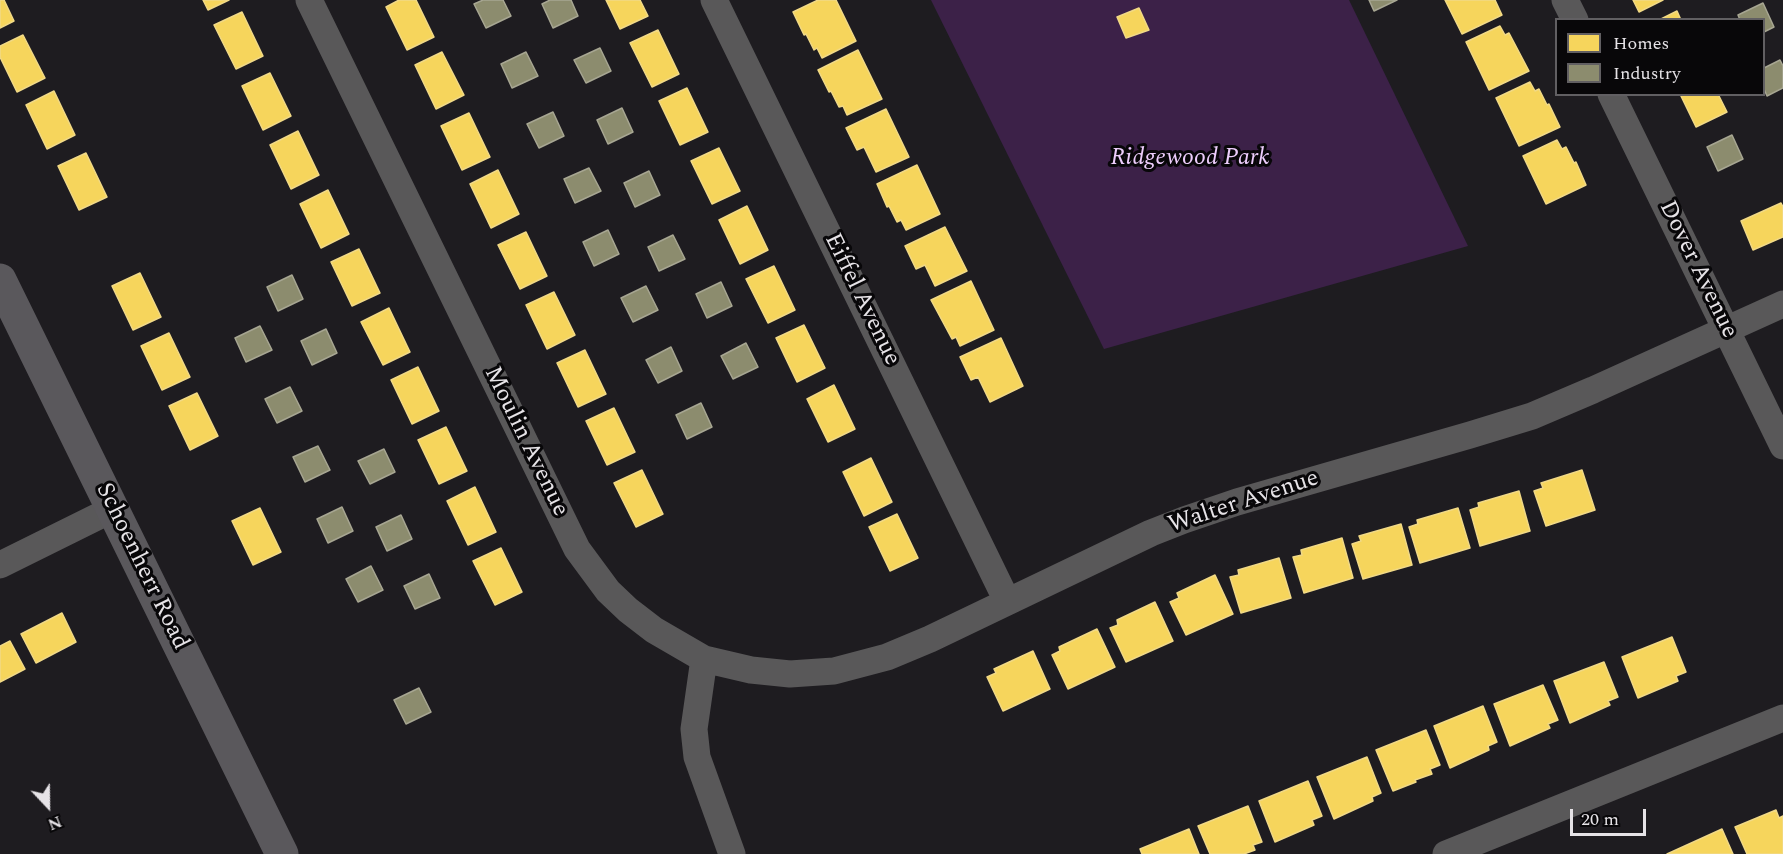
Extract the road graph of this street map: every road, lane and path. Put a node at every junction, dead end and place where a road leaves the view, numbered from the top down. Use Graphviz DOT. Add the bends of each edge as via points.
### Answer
graph roads {
  1 [pos="309,0"];
  2 [pos="714,0"];
  3 [pos="1565,0"];
  4 [pos="1574,18"];
  5 [pos="1612,96"];
  6 [pos="0,280"];
  7 [pos="1783,304"];
  8 [pos="1726,330"];
  9 [pos="1783,446"];
  10 [pos="113,509"];
  11 [pos="0,565"];
  12 [pos="1007,601"];
  13 [pos="704,659"];
  14 [pos="1783,718"];
  15 [pos="282,854"];
  16 [pos="732,854"];
  17 [pos="1446,854"];
  1 -- 13 [label="street, Moulin Avenue" via="577,549 608,591 628,610"];
  2 -- 12 [label="street, Eiffel Avenue"];
  3 -- 4 [label="street"];
  5 -- 8 [label="street, Dover Avenue"];
  6 -- 10 [label="main road, Schoenherr Road"];
  7 -- 8 [label="street, Walter Avenue"];
  8 -- 9 [label="street, Dover Avenue"];
  8 -- 12 [label="street, Walter Avenue" via="1532,416 1184,520"];
  10 -- 11 [label="street"];
  10 -- 15 [label="main road, Schoenherr Road"];
  12 -- 13 [label="street, Walter Avenue" via="887,657 834,671 790,674"];
  13 -- 16 [label="street" via="694,729 697,758"];
  14 -- 17 [label="street"];
}
